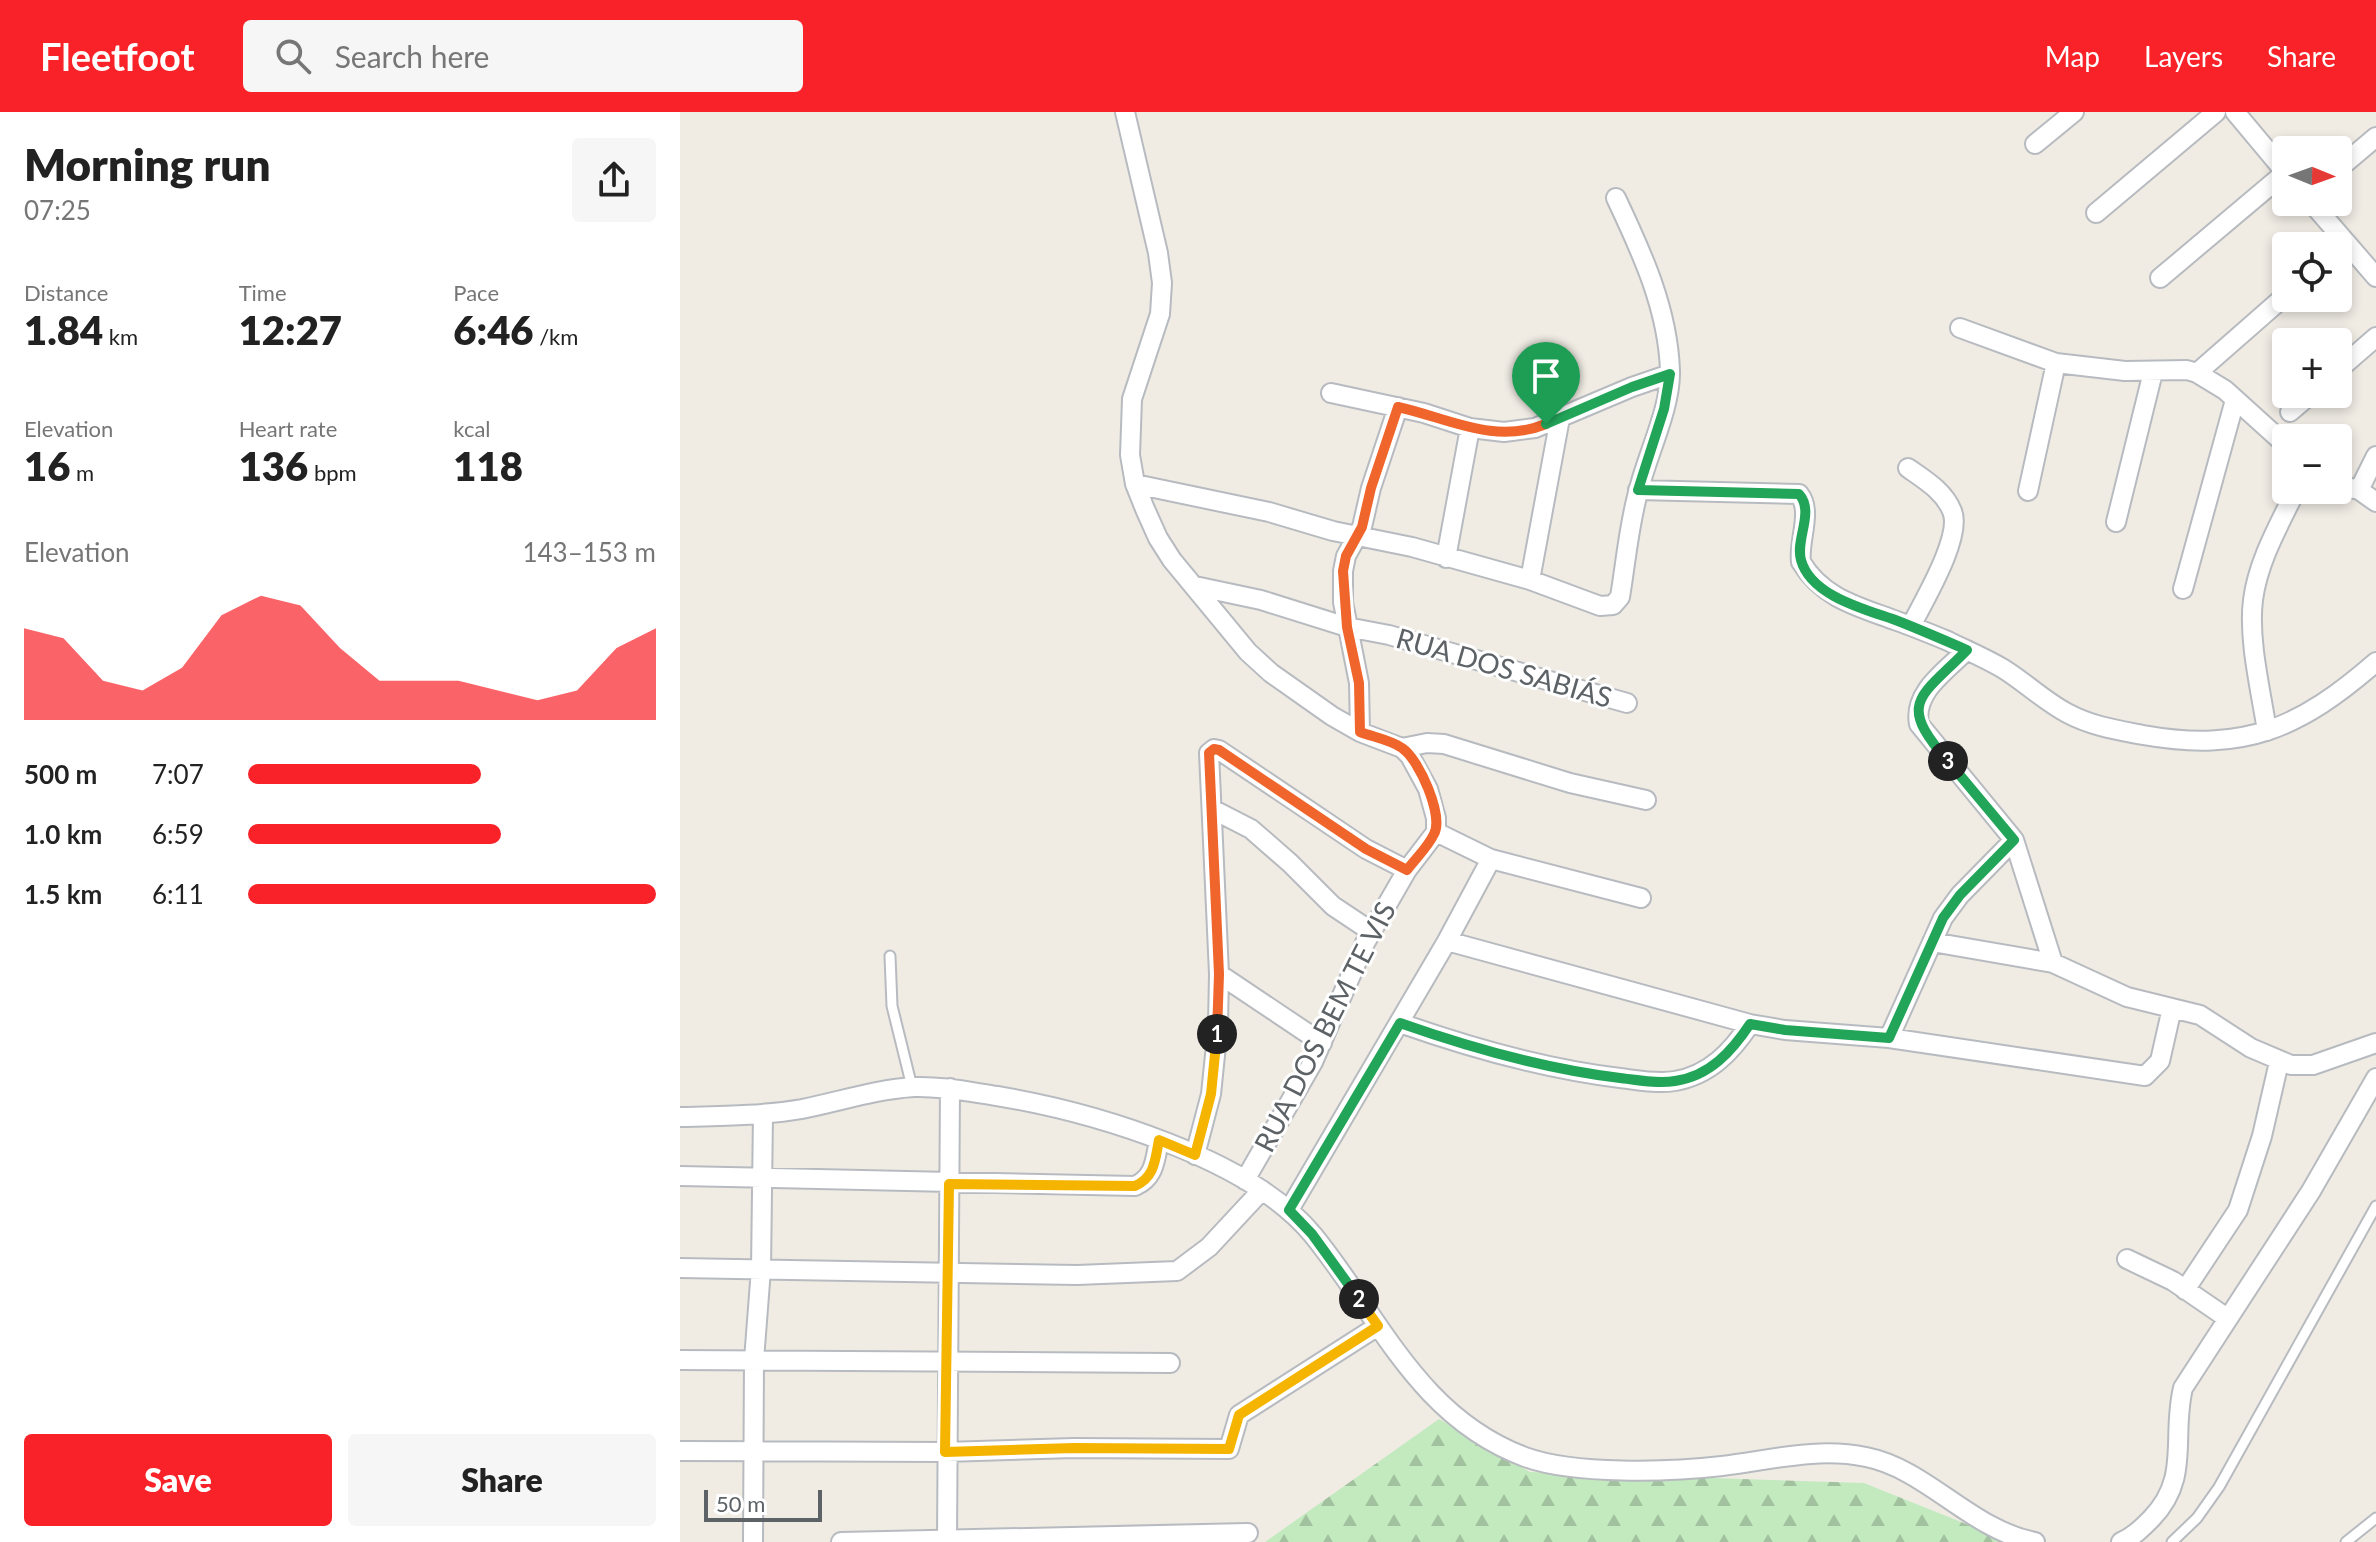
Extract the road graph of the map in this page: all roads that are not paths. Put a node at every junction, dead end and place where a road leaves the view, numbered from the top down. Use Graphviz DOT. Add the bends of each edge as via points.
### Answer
graph roads {
  1 [pos="1125,112"];
  2 [pos="2074,112"];
  3 [pos="2216,112"];
  4 [pos="2235,112"];
  5 [pos="2376,137"];
  6 [pos="2035,144"];
  7 [pos="2272,156"];
  8 [pos="2352,157"];
  9 [pos="2272,184"];
  10 [pos="1616,198"];
  11 [pos="2096,213"];
  12 [pos="2352,255"];
  13 [pos="2376,277"];
  14 [pos="2160,278"];
  15 [pos="2272,307"];
  16 [pos="1960,328"];
  17 [pos="2376,337"];
  18 [pos="2352,358"];
  19 [pos="2056,363"];
  20 [pos="2153,372"];
  21 [pos="2197,373"];
  22 [pos="1670,374"];
  23 [pos="1331,393"];
  24 [pos="2235,400"];
  25 [pos="1398,407"];
  26 [pos="2295,408"];
  27 [pos="2290,412"];
  28 [pos="1560,418"];
  29 [pos="1470,428"];
  30 [pos="2272,433"];
  31 [pos="2376,456"];
  32 [pos="1908,468"];
  33 [pos="1135,484"];
  34 [pos="2352,488"];
  35 [pos="1638,490"];
  36 [pos="2359,490"];
  37 [pos="2028,491"];
  38 [pos="2376,502"];
  39 [pos="2289,504"];
  40 [pos="2116,522"];
  41 [pos="1358,536"];
  42 [pos="1446,558"];
  43 [pos="1530,580"];
  44 [pos="1195,586"];
  45 [pos="2183,589"];
  46 [pos="1911,626"];
  47 [pos="1347,627"];
  48 [pos="1967,650"];
  49 [pos="2376,662"];
  50 [pos="1627,703"];
  51 [pos="2267,731"];
  52 [pos="1360,732"];
  53 [pos="1402,748"];
  54 [pos="1646,800"];
  55 [pos="1212,809"];
  56 [pos="1436,832"];
  57 [pos="2014,840"];
  58 [pos="1491,859"];
  59 [pos="1407,870"];
  60 [pos="1641,898"];
  61 [pos="1372,932"];
  62 [pos="1447,941"];
  63 [pos="1932,942"];
  64 [pos="890,956"];
  65 [pos="2053,963"];
  66 [pos="1219,974"];
  67 [pos="2172,1008"];
  68 [pos="1400,1023"];
  69 [pos="1750,1024"];
  70 [pos="1889,1038"];
  71 [pos="1322,1043"];
  72 [pos="2376,1043"];
  73 [pos="2279,1062"];
  74 [pos="2376,1078"];
  75 [pos="912,1087"];
  76 [pos="950,1088"];
  77 [pos="763,1114"];
  78 [pos="680,1117"];
  79 [pos="1159,1140"];
  80 [pos="1195,1155"];
  81 [pos="680,1176"];
  82 [pos="761,1179"];
  83 [pos="949,1184"];
  84 [pos="1254,1185"];
  85 [pos="2376,1206"];
  86 [pos="1289,1210"];
  87 [pos="2127,1259"];
  88 [pos="680,1268"];
  89 [pos="761,1269"];
  90 [pos="947,1274"];
  91 [pos="2185,1290"];
  92 [pos="2227,1318"];
  93 [pos="1378,1326"];
  94 [pos="680,1360"];
  95 [pos="754,1360"];
  96 [pos="948,1363"];
  97 [pos="1170,1363"];
  98 [pos="753,1450"];
  99 [pos="680,1451"];
  100 [pos="945,1452"];
  101 [pos="2376,1518"];
  102 [pos="1248,1533"];
  103 [pos="947,1541"];
  104 [pos="753,1542"];
  105 [pos="841,1542"];
  106 [pos="2035,1542"];
  107 [pos="2121,1542"];
  108 [pos="2172,1542"];
  109 [pos="2346,1542"];
  1 -- 33 [label="street" via="1158,253 1163,299 1132,399"];
  2 -- 6 [label="street"];
  3 -- 11 [label="street"];
  4 -- 7 [label="street"];
  5 -- 8 [label="street"];
  9 -- 14 [label="street"];
  10 -- 22 [label="street" via="1654,286"];
  12 -- 13 [label="street"];
  15 -- 21 [label="street"];
  16 -- 19 [label="street"];
  17 -- 18 [label="street"];
  19 -- 20 [label="street"];
  19 -- 37 [label="street"];
  20 -- 21 [label="street"];
  20 -- 40 [label="street"];
  21 -- 24 [label="street"];
  22 -- 28 [label="street"];
  22 -- 35 [label="street"];
  23 -- 25 [label="street"];
  24 -- 30 [label="street"];
  24 -- 45 [label="street"];
  25 -- 29 [label="street"];
  25 -- 41 [label="street"];
  26 -- 27 [label="street"];
  28 -- 29 [label="street" via="1526,430"];
  28 -- 43 [label="street"];
  29 -- 42 [label="street"];
  31 -- 36 [label="street"];
  32 -- 46 [label="street" via="1939,492 1955,523"];
  33 -- 41 [label="street"];
  33 -- 44 [label="street" via="1158,538"];
  34 -- 36 [label="street"];
  35 -- 43 [label="street" via="1620,597 1613,605 1600,606"];
  35 -- 46 [label="street" via="1799,494 1805,502 1801,562 1814,579 1847,604"];
  36 -- 38 [label="street"];
  39 -- 51 [label="street" via="2266,554 2253,602"];
  41 -- 42 [label="street"];
  41 -- 47 [label="street" via="1343,571"];
  42 -- 43 [label="street"];
  44 -- 47 [label="street, RUA DOS SABIÁS"];
  44 -- 52 [label="street" via="1271,673"];
  46 -- 48 [label="street"];
  47 -- 50 [label="street, RUA DOS SABIÁS"];
  47 -- 52 [label="street" via="1359,683"];
  48 -- 51 [label="street" via="2068,714 2101,727 2172,740 2238,739"];
  48 -- 57 [label="street" via="1922,697 1919,724"];
  49 -- 51 [label="street" via="2319,708"];
  52 -- 53 [label="street"];
  53 -- 54 [label="street" via="1444,744"];
  53 -- 56 [label="street" via="1428,789"];
  55 -- 59 [label="street" via="1209,753 1214,749"];
  55 -- 61 [label="street" via="1251,829 1333,906"];
  55 -- 66 [label="street"];
  56 -- 58 [label="street"];
  56 -- 59 [label="street, RUA DOS BEM TE VIS"];
  57 -- 63 [label="street" via="1960,895"];
  57 -- 65 [label="street"];
  58 -- 60 [label="street"];
  58 -- 62 [label="street, RUA DOS BEM TE VIS"];
  59 -- 61 [label="street, RUA DOS BEM TE VIS"];
  61 -- 71 [label="street, RUA DOS BEM TE VIS"];
  62 -- 68 [label="street, RUA DOS BEM TE VIS"];
  62 -- 69 [label="street"];
  63 -- 65 [label="street"];
  63 -- 70 [label="street"];
  64 -- 75 [label="lane" via="892,1006"];
  65 -- 67 [label="street" via="2127,997"];
  66 -- 71 [label="street"];
  66 -- 80 [label="street" via="1213,1079"];
  67 -- 70 [label="street" via="2160,1061 2145,1076"];
  67 -- 73 [label="street" via="2200,1015"];
  68 -- 69 [label="street" via="1474,1048 1562,1068 1660,1081 1692,1076 1716,1064 1732,1052"];
  68 -- 86 [label="street, RUA DOS BEM TE VIS"];
  69 -- 70 [label="street"];
  71 -- 84 [label="street, RUA DOS BEM TE VIS"];
  72 -- 73 [label="street" via="2313,1065"];
  73 -- 91 [label="street" via="2238,1210"];
  74 -- 92 [label="street" via="2311,1191"];
  75 -- 76 [label="street"];
  75 -- 77 [label="street"];
  76 -- 79 [label="street" via="1079,1113"];
  76 -- 83 [label="street"];
  77 -- 78 [label="street"];
  77 -- 82 [label="street"];
  79 -- 80 [label="street"];
  79 -- 83 [label="street" via="1153,1171 1135,1186"];
  80 -- 84 [label="street"];
  81 -- 82 [label="street"];
  82 -- 83 [label="street"];
  82 -- 89 [label="street"];
  83 -- 90 [label="street"];
  84 -- 86 [label="street"];
  84 -- 90 [label="street, RUA DOS BEM TE VIS" via="1209,1247 1177,1271"];
  85 -- 108 [label="lane" via="2219,1487"];
  86 -- 93 [label="street"];
  87 -- 91 [label="street"];
  88 -- 89 [label="street, RUA DOS BEM TE VIS"];
  89 -- 90 [label="street, RUA DOS BEM TE VIS"];
  89 -- 95 [label="street"];
  90 -- 96 [label="street"];
  91 -- 92 [label="street"];
  92 -- 107 [label="street" via="2183,1388 2173,1488 2157,1513"];
  93 -- 100 [label="street" via="1239,1415 1229,1449"];
  93 -- 106 [label="street" via="1438,1404 1526,1458 1629,1469 1720,1466 1832,1452 1870,1458 1899,1469 1987,1525"];
  94 -- 95 [label="street"];
  95 -- 96 [label="street"];
  95 -- 98 [label="street"];
  96 -- 97 [label="street"];
  96 -- 100 [label="street"];
  98 -- 99 [label="street"];
  98 -- 100 [label="street"];
  98 -- 104 [label="street"];
  100 -- 103 [label="street"];
  101 -- 109 [label="lane"];
  102 -- 103 [label="street"];
  103 -- 105 [label="street"];
}
